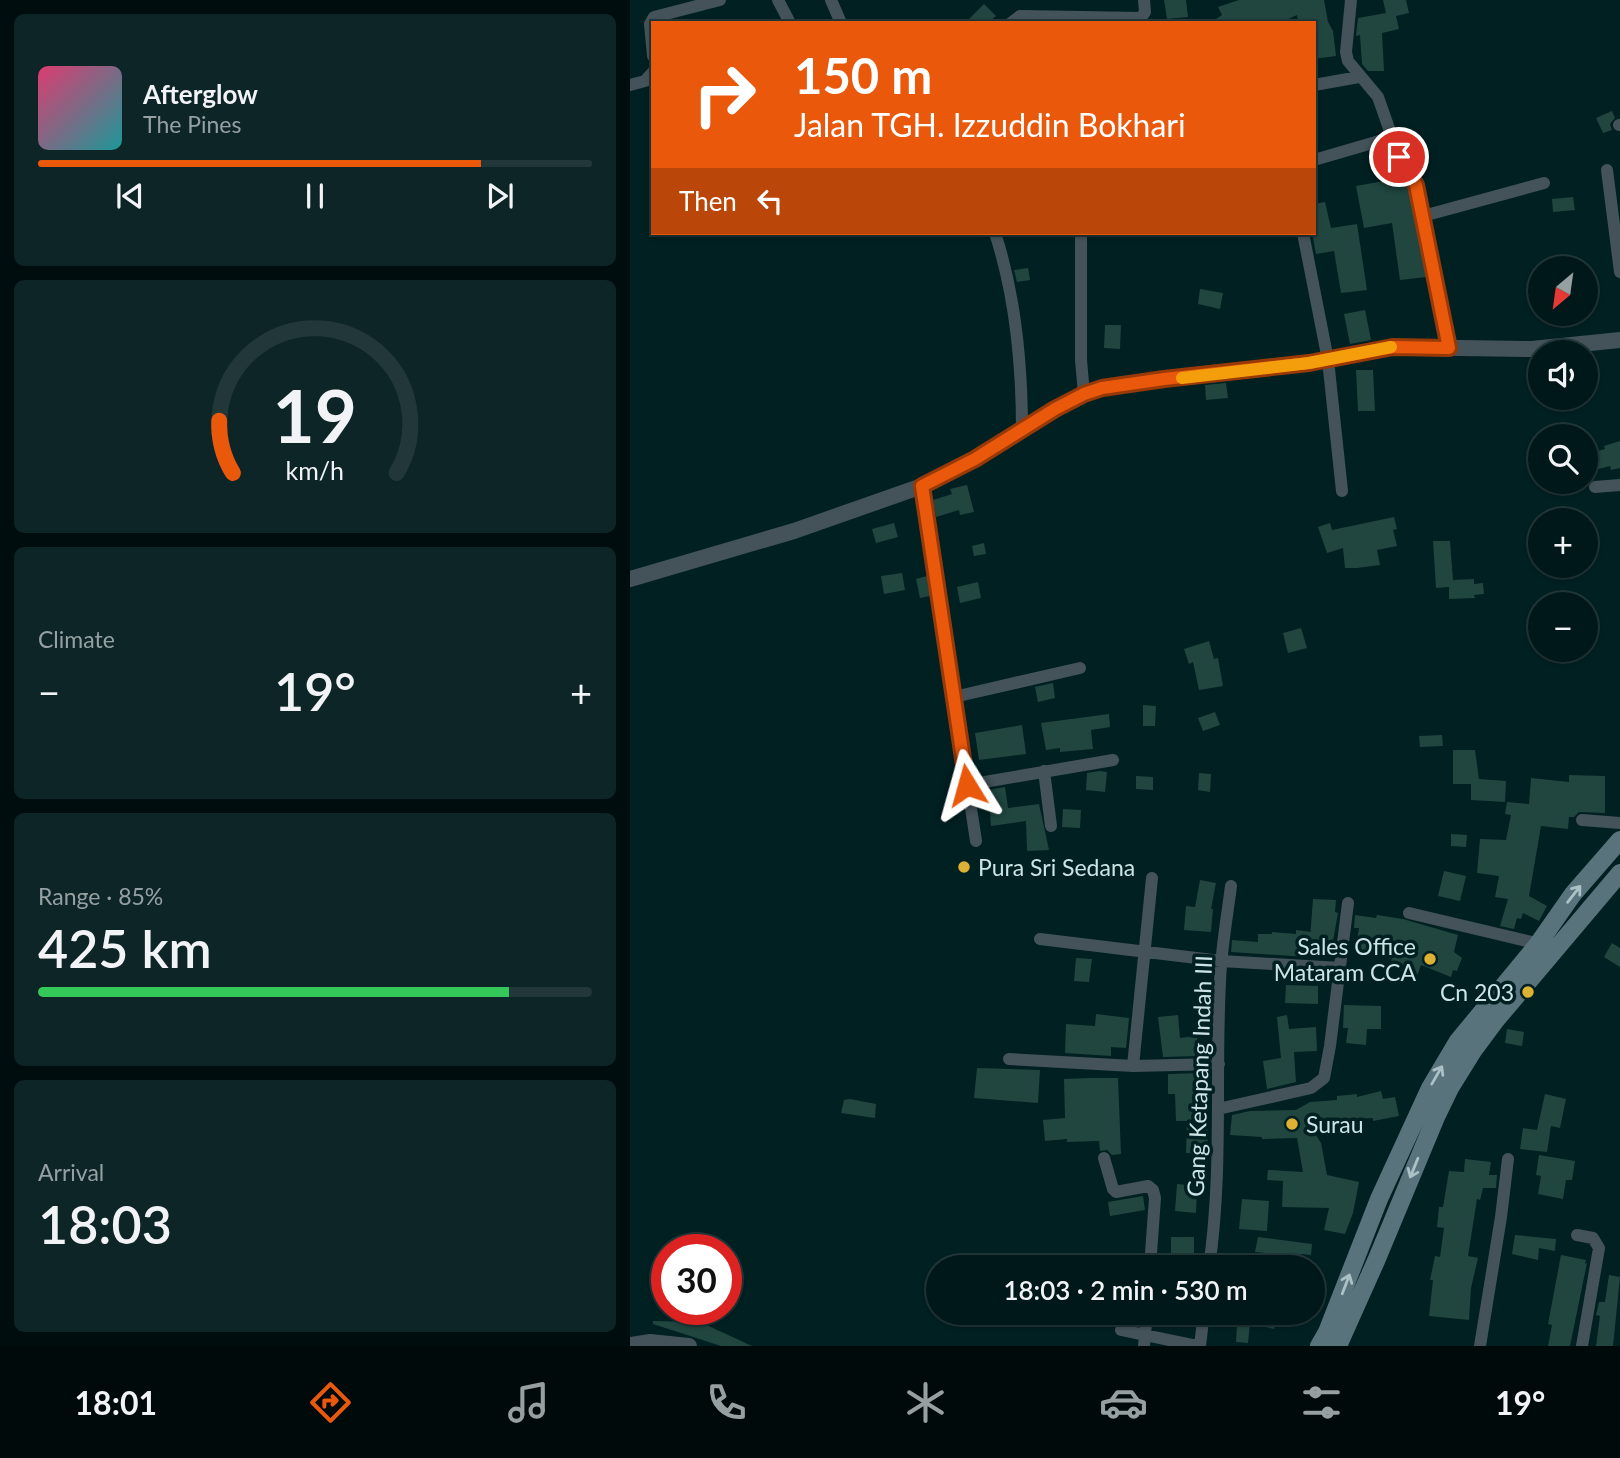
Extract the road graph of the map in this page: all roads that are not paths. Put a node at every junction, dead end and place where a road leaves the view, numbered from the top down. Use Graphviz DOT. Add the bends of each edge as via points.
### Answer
graph roads {
  1 [pos="720,0"];
  2 [pos="778,0"];
  3 [pos="831,0"];
  4 [pos="1144,0"];
  5 [pos="1351,0"];
  6 [pos="653,21"];
  7 [pos="789,21"];
  8 [pos="840,21"];
  9 [pos="1014,21"];
  10 [pos="651,74"];
  11 [pos="1359,77"];
  12 [pos="630,85"];
  13 [pos="1316,85"];
  14 [pos="1393,137"];
  15 [pos="1316,159"];
  16 [pos="1607,170"];
  17 [pos="1544,183"];
  18 [pos="1423,216"];
  19 [pos="996,235"];
  20 [pos="1081,235"];
  21 [pos="1303,235"];
  22 [pos="1620,272"];
  23 [pos="1620,340"];
  24 [pos="1449,348"];
  25 [pos="1328,360"];
  26 [pos="1084,394"];
  27 [pos="1022,431"];
  28 [pos="1620,485"];
  29 [pos="922,486"];
  30 [pos="1598,487"];
  31 [pos="1342,491"];
  32 [pos="630,579"];
  33 [pos="1080,668"];
  34 [pos="954,697"];
  35 [pos="1113,760"];
  36 [pos="1044,771"];
  37 [pos="967,785"];
  38 [pos="1583,820"];
  39 [pos="1620,823"];
  40 [pos="1051,826"];
  41 [pos="1620,840"];
  42 [pos="976,841"];
  43 [pos="1620,873"];
  44 [pos="1152,878"];
  45 [pos="1231,886"];
  46 [pos="1348,902"];
  47 [pos="1409,914"];
  48 [pos="1040,939"];
  49 [pos="1538,944"];
  50 [pos="1557,949"];
  51 [pos="1144,953"];
  52 [pos="1221,961"];
  53 [pos="1340,968"];
  54 [pos="1009,1059"];
  55 [pos="1219,1064"];
  56 [pos="1133,1066"];
  57 [pos="1218,1109"];
  58 [pos="1104,1158"];
  59 [pos="1508,1159"];
  60 [pos="1577,1235"];
  61 [pos="1151,1255"];
  62 [pos="1211,1255"];
  63 [pos="1203,1325"];
  64 [pos="1121,1330"];
  65 [pos="1144,1341"];
  66 [pos="630,1345"];
  67 [pos="689,1346"];
  68 [pos="1199,1346"];
  69 [pos="1319,1346"];
  70 [pos="1338,1346"];
  71 [pos="1480,1346"];
  72 [pos="1582,1346"];
  1 -- 6 [label="street"];
  2 -- 7 [label="street"];
  3 -- 8 [label="street"];
  4 -- 9 [label="street" via="1141,18 1020,16"];
  5 -- 11 [label="street" via="1346,52"];
  10 -- 12 [label="street"];
  11 -- 13 [label="street"];
  11 -- 14 [label="street" via="1378,97"];
  14 -- 15 [label="street"];
  14 -- 18 [label="street" via="1416,185"];
  16 -- 22 [label="street"];
  17 -- 18 [label="street"];
  18 -- 24 [label="street"];
  19 -- 27 [label="street" via="1019,344"];
  20 -- 26 [label="street"];
  21 -- 25 [label="street"];
  23 -- 24 [label="street" via="1532,349"];
  24 -- 25 [label="street" via="1393,347"];
  25 -- 26 [label="street" via="1136,382"];
  25 -- 31 [label="street"];
  26 -- 27 [label="street"];
  27 -- 29 [label="street"];
  28 -- 30 [label="street"];
  29 -- 32 [label="street" via="794,531"];
  29 -- 34 [label="street"];
  33 -- 34 [label="street"];
  34 -- 37 [label="street"];
  35 -- 36 [label="street"];
  36 -- 37 [label="street"];
  36 -- 40 [label="street"];
  37 -- 42 [label="street"];
  38 -- 39 [label="street"];
  49 -- 41 [label="main road, one-way"];
  43 -- 50 [label="main road"];
  44 -- 51 [label="street"];
  45 -- 52 [label="street, Gang Ketapang Indah III"];
  46 -- 53 [label="street"];
  47 -- 49 [label="street"];
  48 -- 51 [label="street"];
  49 -- 50 [label="street"];
  69 -- 49 [label="main road, one-way" via="1430,1088 1458,1041"];
  50 -- 70 [label="main road, one-way" via="1496,1020 1450,1088"];
  51 -- 52 [label="street"];
  51 -- 56 [label="street"];
  52 -- 53 [label="street"];
  52 -- 55 [label="street, Gang Ketapang Indah III"];
  53 -- 57 [label="street" via="1327,1071 1321,1082"];
  54 -- 56 [label="street"];
  55 -- 56 [label="street"];
  55 -- 57 [label="street, Gang Ketapang Indah III"];
  57 -- 62 [label="street, Gang Ketapang Indah III" via="1217,1204"];
  58 -- 61 [label="street" via="1116,1192 1148,1186 1153,1190"];
  59 -- 71 [label="street"];
  60 -- 72 [label="street" via="1593,1238 1599,1248"];
  63 -- 68 [label="street"];
  64 -- 65 [label="street"];
  65 -- 68 [label="street"];
  66 -- 67 [label="street"];
}
